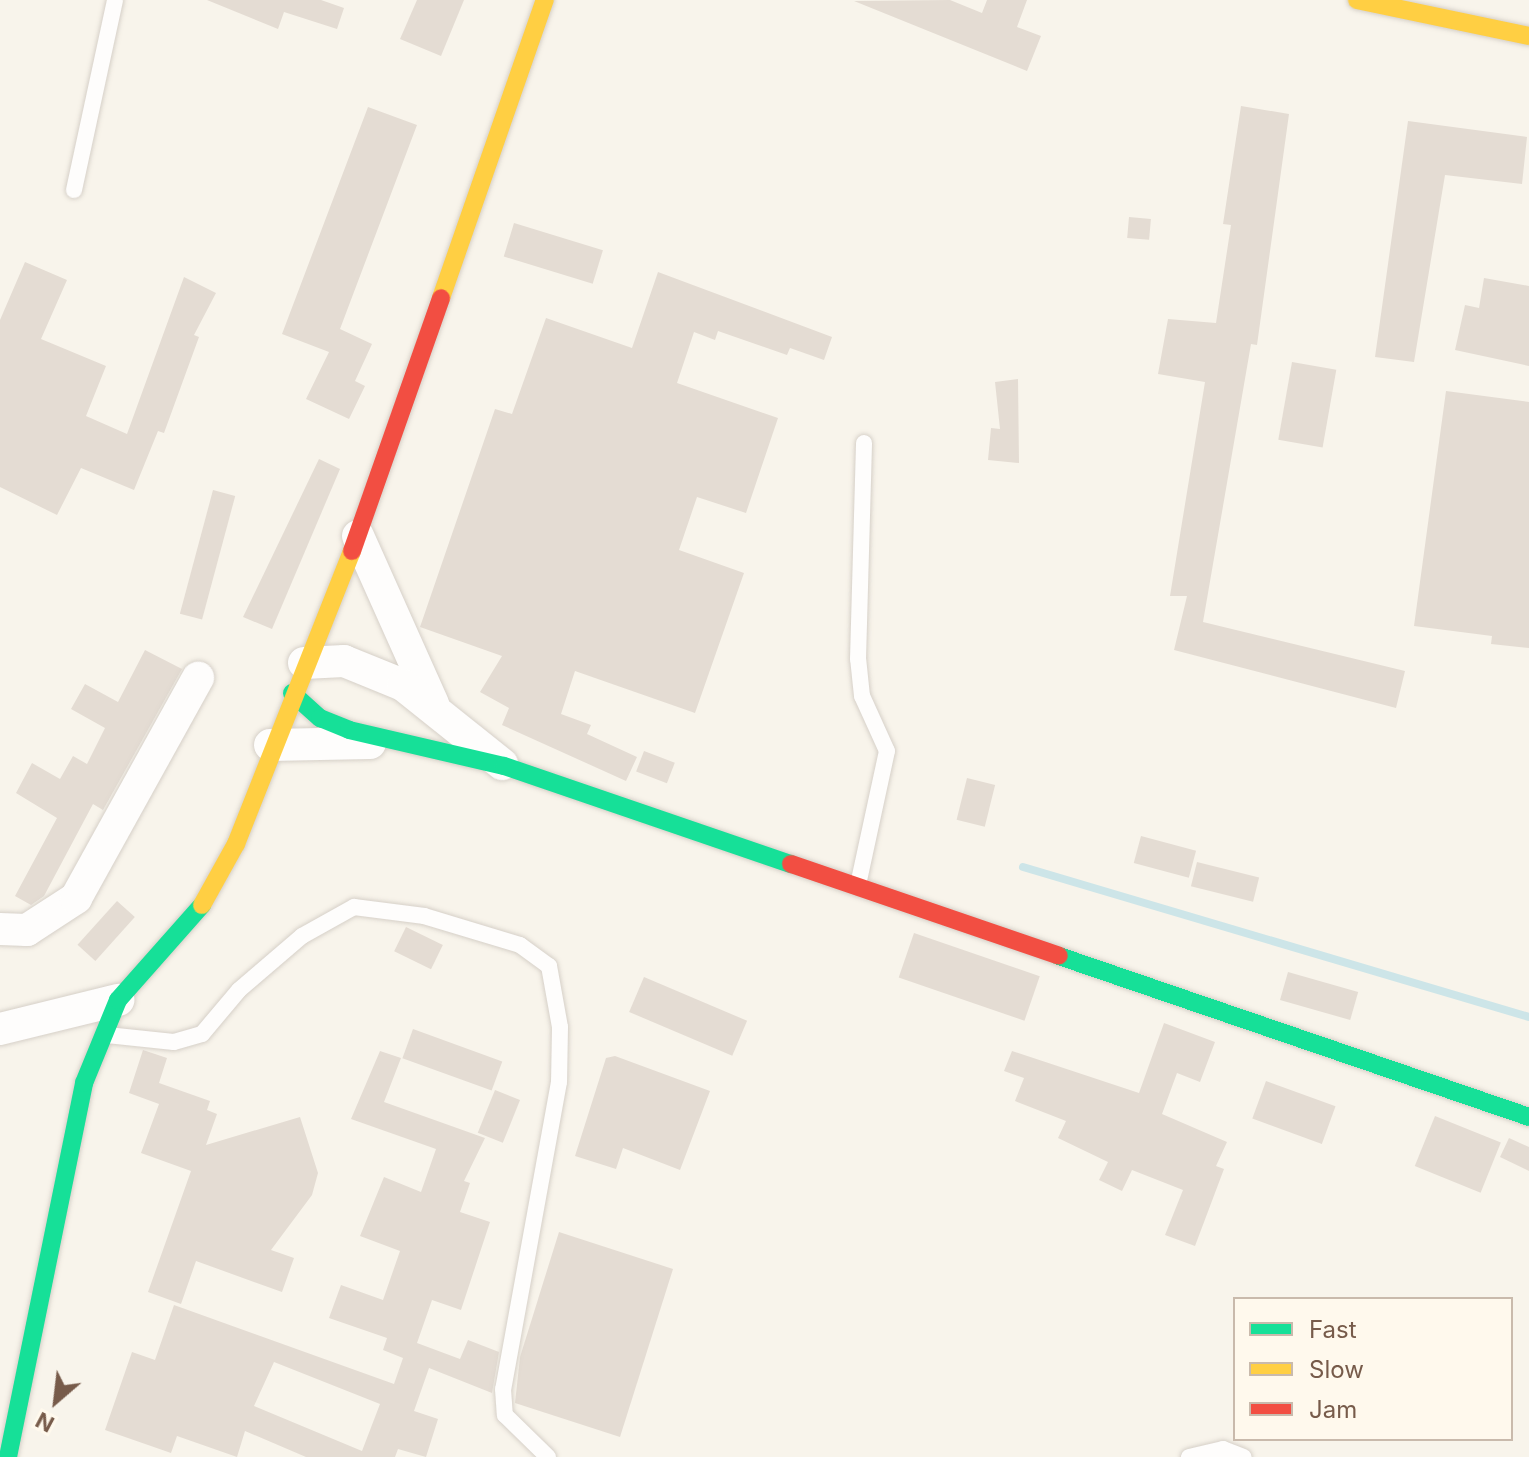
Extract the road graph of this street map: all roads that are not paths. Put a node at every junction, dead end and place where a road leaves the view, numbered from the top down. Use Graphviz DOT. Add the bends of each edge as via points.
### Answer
graph roads {
  1 [pos="115,0"];
  2 [pos="545,0"];
  3 [pos="1357,0"];
  4 [pos="1529,36"];
  5 [pos="74,190"];
  6 [pos="864,443"];
  7 [pos="358,536"];
  8 [pos="304,663"];
  9 [pos="198,678"];
  10 [pos="292,693"];
  11 [pos="433,704"];
  12 [pos="398,742"];
  13 [pos="270,745"];
  14 [pos="504,766"];
  15 [pos="857,886"];
  16 [pos="0,929"];
  17 [pos="118,1000"];
  18 [pos="0,1029"];
  19 [pos="104,1034"];
  20 [pos="1529,1117"];
  21 [pos="8,1457"];
  22 [pos="548,1457"];
  23 [pos="1189,1457"];
  24 [pos="1244,1457"];
  1 -- 5 [label="lane"];
  2 -- 7 [label="street"];
  3 -- 4 [label="street"];
  6 -- 15 [label="lane" via="858,659 862,696 887,751"];
  7 -- 8 [label="street"];
  7 -- 11 [label="street"];
  8 -- 10 [label="street"];
  8 -- 11 [label="street" via="357,665"];
  9 -- 16 [label="street" via="76,898 27,930"];
  10 -- 12 [label="street" via="320,718"];
  10 -- 13 [label="street"];
  11 -- 14 [label="street"];
  12 -- 13 [label="street"];
  12 -- 14 [label="street"];
  13 -- 17 [label="street" via="236,844 202,906"];
  14 -- 15 [label="street"];
  15 -- 20 [label="street"];
  17 -- 18 [label="street"];
  17 -- 19 [label="street"];
  19 -- 21 [label="street" via="84,1083"];
  19 -- 22 [label="lane" via="174,1042 202,1034 239,990 302,936 354,907 438,920 520,945 549,966 560,1027 559,1082 503,1389 505,1415"];
  23 -- 24 [label="lane" via="1223,1449"];
}
